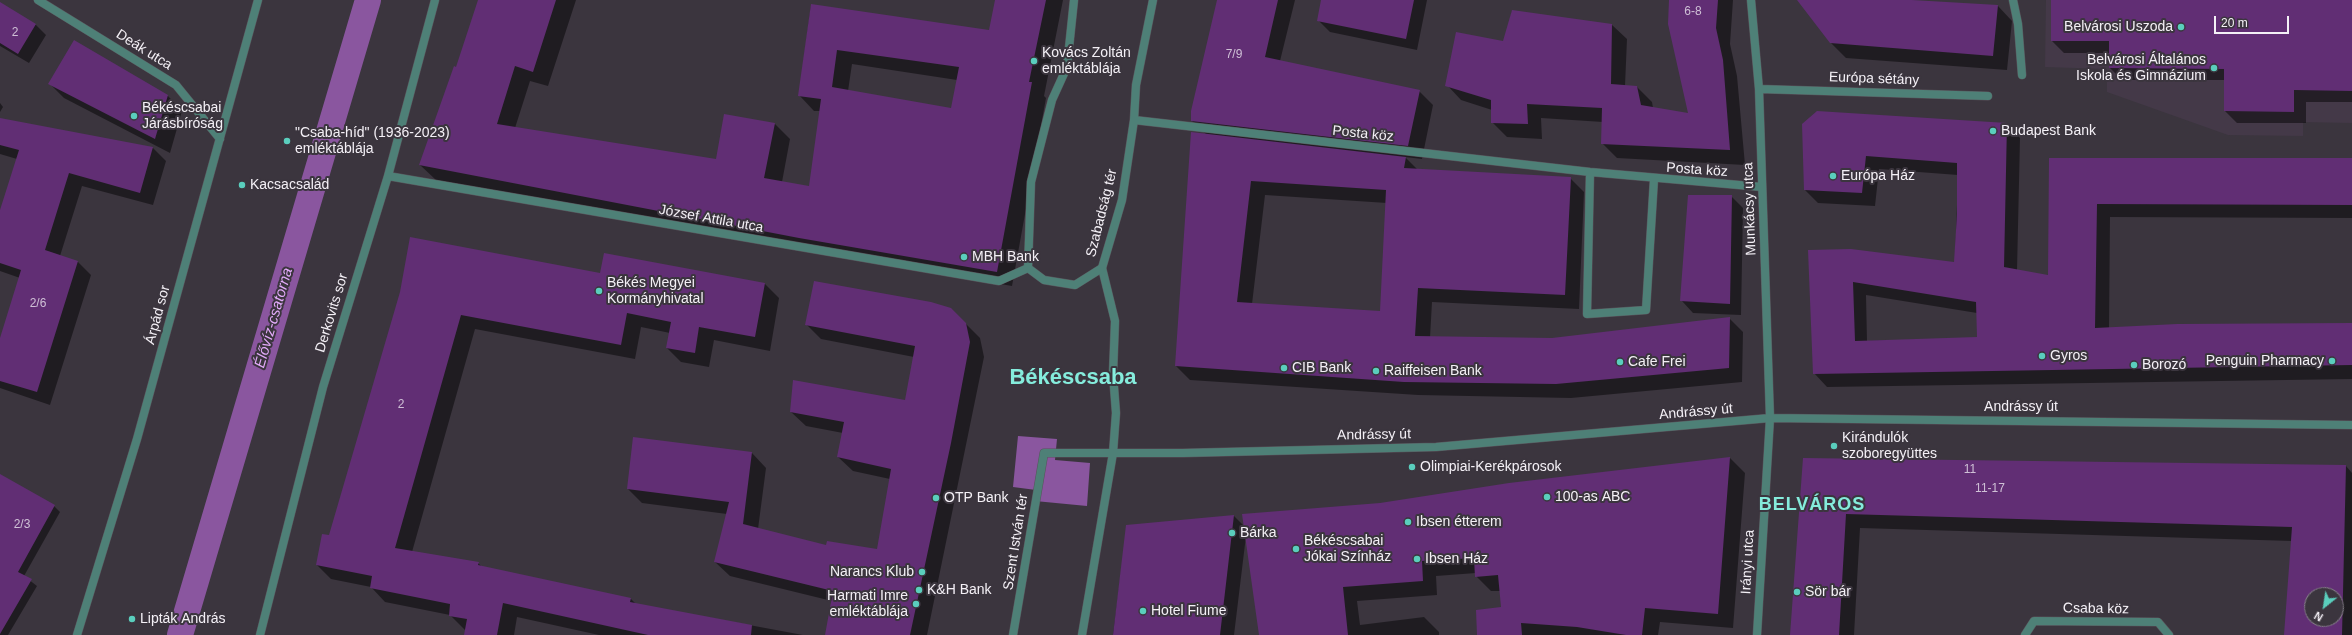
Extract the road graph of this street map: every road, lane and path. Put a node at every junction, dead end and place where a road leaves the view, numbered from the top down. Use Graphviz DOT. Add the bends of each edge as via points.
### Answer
graph roads {
  1 [pos="38,0"];
  2 [pos="258,0"];
  3 [pos="435,0"];
  4 [pos="1074,0"];
  5 [pos="1152,0"];
  6 [pos="1751,0"];
  7 [pos="2013,0"];
  8 [pos="2022,75"];
  9 [pos="1759,89"];
  10 [pos="1988,96"];
  11 [pos="1134,120"];
  12 [pos="220,139"];
  13 [pos="1590,172"];
  14 [pos="388,176"];
  15 [pos="1654,179"];
  16 [pos="1762,187"];
  17 [pos="1028,268"];
  18 [pos="1102,268"];
  19 [pos="1770,418"];
  20 [pos="2352,425"];
  21 [pos="1044,453"];
  22 [pos="1113,453"];
  23 [pos="77,635"];
  24 [pos="260,635"];
  25 [pos="1013,635"];
  26 [pos="1082,635"];
  27 [pos="1757,635"];
  28 [pos="2025,635"];
  29 [pos="2169,635"];
  1 -- 12 [label="street, Deák utca" via="176,85"];
  2 -- 12 [label="street, Árpád sor"];
  3 -- 14 [label="street, Derkovits sor"];
  4 -- 17 [label="street" via="1067,67 1052,100 1031,182"];
  5 -- 11 [label="street, Szabadság tér" via="1136,85"];
  6 -- 9 [label="street, Munkácsy utca"];
  7 -- 8 [label="street" via="2018,24"];
  9 -- 10 [label="street, Európa sétány"];
  9 -- 16 [label="street, Munkácsy utca"];
  11 -- 13 [label="street, Posta köz"];
  11 -- 18 [label="street, Szabadság tér" via="1122,200"];
  12 -- 23 [label="street, Árpád sor" via="137,439"];
  13 -- 15 [label="street, Posta köz"];
  13 -- 15 [label="street, Posta köz" via="1587,314 1646,310"];
  14 -- 17 [label="street, József Attila utca" via="998,281"];
  14 -- 24 [label="street, Derkovits sor" via="323,387"];
  15 -- 16 [label="street, Posta köz"];
  16 -- 19 [label="street, Munkácsy utca"];
  17 -- 18 [label="street, Szabadság tér" via="1044,280 1075,285"];
  18 -- 22 [label="street" via="1114,321 1116,413"];
  19 -- 20 [label="street, Andrássy út"];
  19 -- 22 [label="street, Andrássy út" via="1436,447"];
  19 -- 27 [label="street, Irányi utca"];
  21 -- 22 [label="street, Andrássy út"];
  21 -- 25 [label="street, Szent István tér"];
  22 -- 26 [label="street"];
  28 -- 29 [label="street, Csaba köz" via="2034,621 2158,622"];
}
